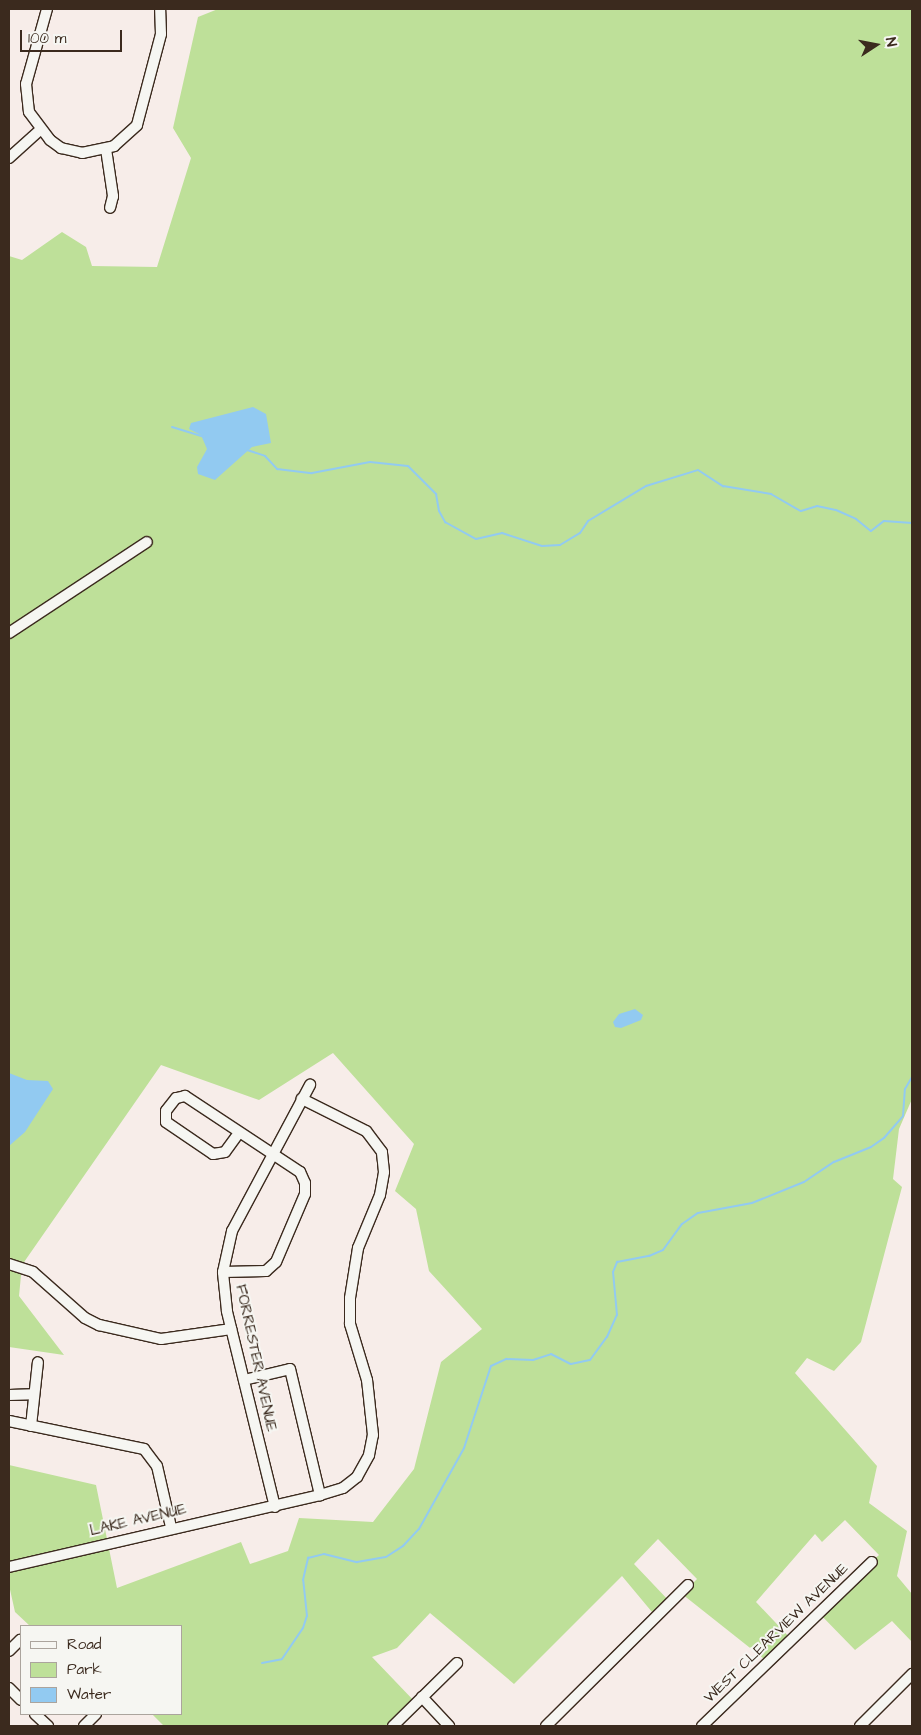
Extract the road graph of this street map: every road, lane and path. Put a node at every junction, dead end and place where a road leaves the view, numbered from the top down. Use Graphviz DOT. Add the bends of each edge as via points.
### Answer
graph roads {
  1 [pos="46,9"];
  2 [pos="160,9"];
  3 [pos="40,130"];
  4 [pos="106,149"];
  5 [pos="9,158"];
  6 [pos="110,208"];
  7 [pos="147,542"];
  8 [pos="9,633"];
  9 [pos="310,1085"];
  10 [pos="302,1099"];
  11 [pos="239,1133"];
  12 [pos="272,1156"];
  13 [pos="9,1264"];
  14 [pos="223,1272"];
  15 [pos="231,1329"];
  16 [pos="38,1362"];
  17 [pos="244,1380"];
  18 [pos="33,1394"];
  19 [pos="9,1395"];
  20 [pos="9,1421"];
  21 [pos="31,1426"];
  22 [pos="320,1495"];
  23 [pos="275,1507"];
  24 [pos="171,1527"];
  25 [pos="872,1562"];
  26 [pos="9,1567"];
  27 [pos="688,1585"];
  28 [pos="20,1640"];
  29 [pos="9,1651"];
  30 [pos="457,1663"];
  31 [pos="912,1674"];
  32 [pos="9,1688"];
  33 [pos="422,1697"];
  34 [pos="20,1699"];
  35 [pos="36,1715"];
  36 [pos="95,1715"];
  37 [pos="48,1726"];
  38 [pos="84,1726"];
  39 [pos="393,1726"];
  40 [pos="449,1726"];
  41 [pos="546,1726"];
  42 [pos="702,1726"];
  43 [pos="860,1726"];
  1 -- 3 [label="street" via="25,96 29,112"];
  2 -- 4 [label="street" via="161,34 137,125 125,138"];
  3 -- 4 [label="street" via="60,148 78,153"];
  3 -- 5 [label="street"];
  4 -- 6 [label="street" via="114,196"];
  7 -- 8 [label="street"];
  9 -- 10 [label="street, FORRESTER AVENUE"];
  10 -- 12 [label="street, FORRESTER AVENUE"];
  10 -- 22 [label="street, LAKE AVENUE" via="366,1131 382,1152 384,1172 380,1194 358,1248 350,1298 350,1324 367,1380 374,1435 369,1455 357,1477 343,1488"];
  11 -- 11 [label="street" via="186,1096 176,1098 166,1112 166,1122 213,1154 225,1152"];
  11 -- 12 [label="street"];
  12 -- 14 [label="street, FORRESTER AVENUE" via="232,1231"];
  12 -- 14 [label="street" via="300,1172 305,1183 305,1194 291,1229 276,1262 266,1271"];
  13 -- 15 [label="street" via="33,1272 51,1284 85,1318 99,1325 161,1339"];
  14 -- 15 [label="street, FORRESTER AVENUE"];
  15 -- 17 [label="street, FORRESTER AVENUE"];
  16 -- 18 [label="street"];
  17 -- 22 [label="street" via="290,1369"];
  17 -- 23 [label="street, FORRESTER AVENUE"];
  18 -- 19 [label="street"];
  18 -- 21 [label="street"];
  20 -- 21 [label="street"];
  21 -- 24 [label="street" via="144,1449 158,1466"];
  22 -- 23 [label="street, LAKE AVENUE"];
  23 -- 24 [label="street, LAKE AVENUE"];
  24 -- 26 [label="street, LAKE AVENUE"];
  25 -- 42 [label="street, WEST CLEARVIEW AVENUE"];
  27 -- 41 [label="street"];
  28 -- 29 [label="street"];
  30 -- 33 [label="street"];
  31 -- 43 [label="street"];
  32 -- 34 [label="street"];
  33 -- 39 [label="street"];
  33 -- 40 [label="street"];
  35 -- 37 [label="street"];
  36 -- 38 [label="street"];
}
